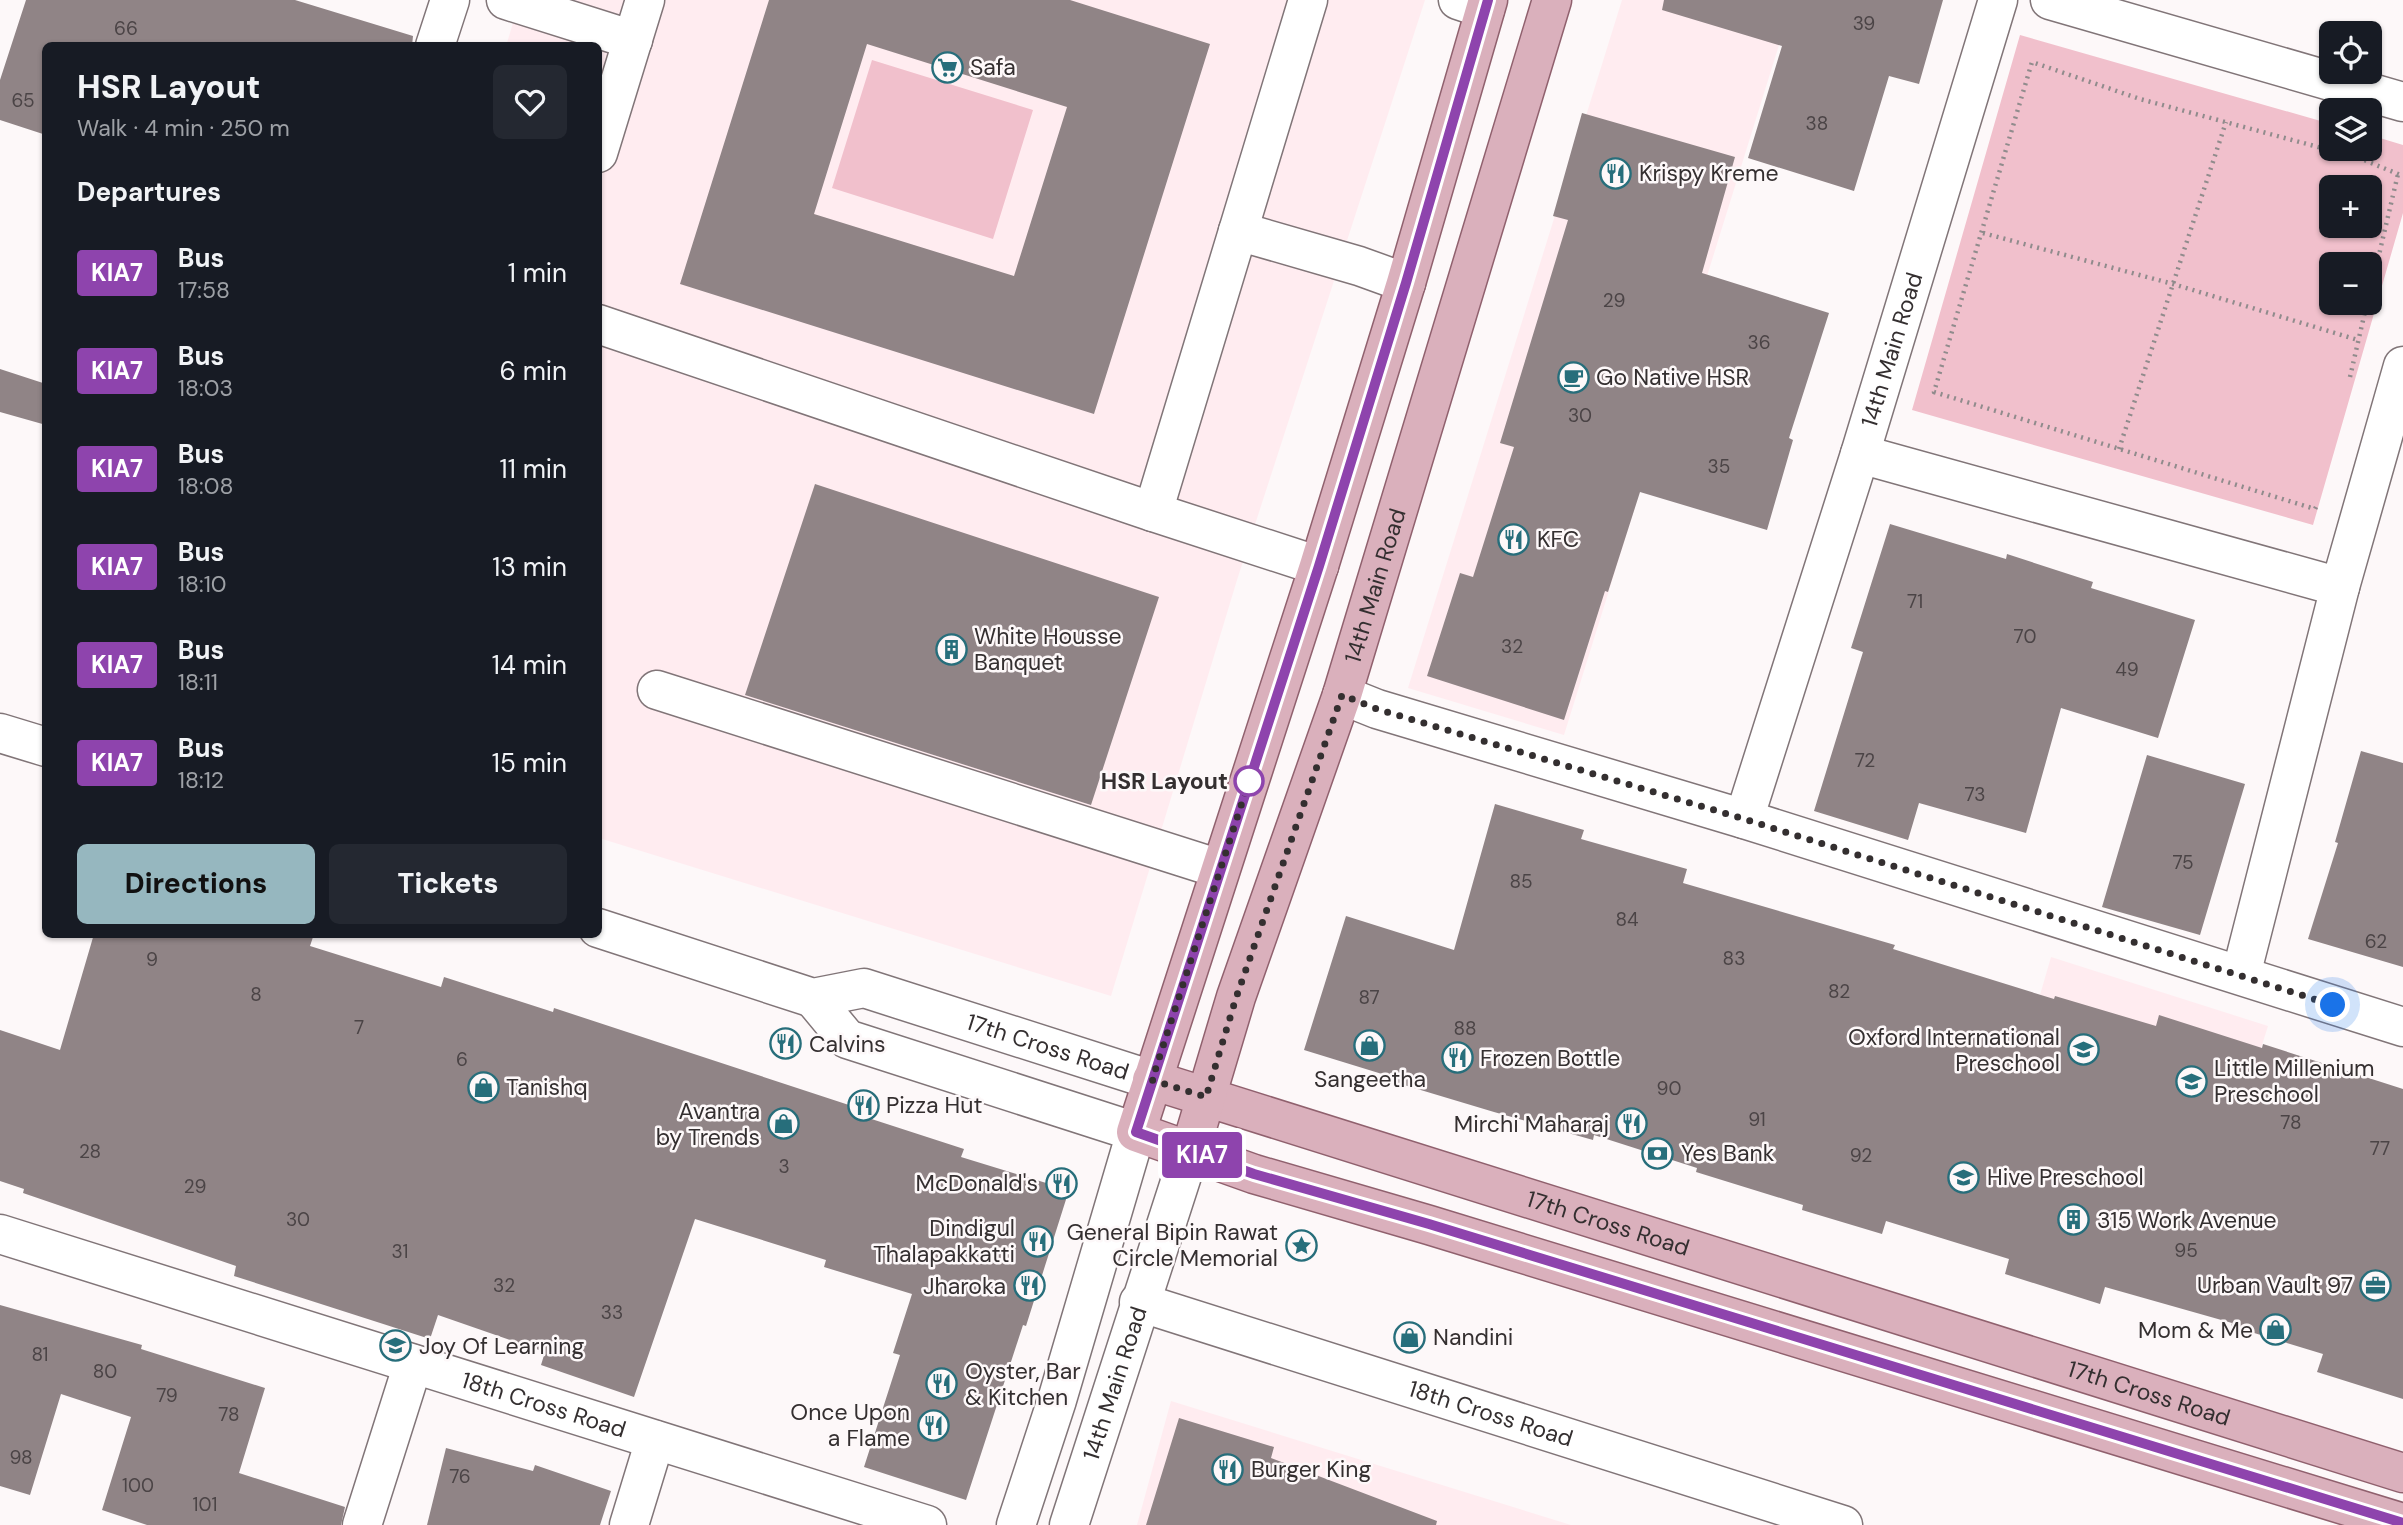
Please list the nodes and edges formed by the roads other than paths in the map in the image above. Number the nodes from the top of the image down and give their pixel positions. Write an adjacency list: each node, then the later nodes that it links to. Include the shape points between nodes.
1 (450, 0): 10 (street)
2 (506, 0): 9 (street)
3 (645, 0): 9 (street)
4 (1308, 0): 13 (street)
5 (1552, 0): 22 (main road, 14th Main Road)
6 (1998, 0): 17 (street, 14th Main Road)
7 (2050, 0): 11 (street)
8 (1477, 3): 14 (main road)
9 (633, 40): 12 (street)
10 (436, 42)
11 (2403, 102)
12 (602, 140)
13 (1238, 231): 14 (street); 18 (street)
14 (1406, 283): 19 (main road)
15 (602, 325): 18 (street)
16 (2403, 366): 20 (street)
17 (1860, 454): 20 (street); 25 (street, 14th Main Road)
18 (1153, 512): 19 (street)
19 (1319, 566): 26 (main road)
20 (2340, 587): 28 (street)
21 (657, 690): 26 (street)
22 (1342, 695): 25 (street); 32 (main road, 14th Main Road)
23 (0, 733): 24 (street)
24 (42, 746)
25 (1744, 819): 28 (street)
26 (1220, 869): 31 (main road)
27 (602, 929): 29 (street)
28 (2241, 975): 30 (street)
29 (813, 999): 31 (street, 17th Cross Road, via 864,988); 33 (street, via 848,1039)
30 (2403, 1027)
31 (1152, 1080): 32 (main road, 17th Cross Road); 33 (main road)
32 (1206, 1097): 34 (main road, 14th Main Road); 39 (main road, 17th Cross Road)
33 (1136, 1132): 34 (main road); 44 (street)
34 (1190, 1151): 36 (street, 14th Main Road); 40 (main road)
35 (0, 1234): 37 (street, 18th Cross Road)
36 (1139, 1302): 45 (street, 14th Main Road); 46 (street, 18th Cross Road)
37 (414, 1364): 38 (street, 18th Cross Road); 41 (street)
38 (655, 1440): 42 (street); 43 (street, 18th Cross Road)
39 (2403, 1473)
40 (2403, 1522)
41 (362, 1525)
42 (629, 1525)
43 (927, 1525)
44 (1017, 1525)
45 (1069, 1525)
46 (1843, 1525)

